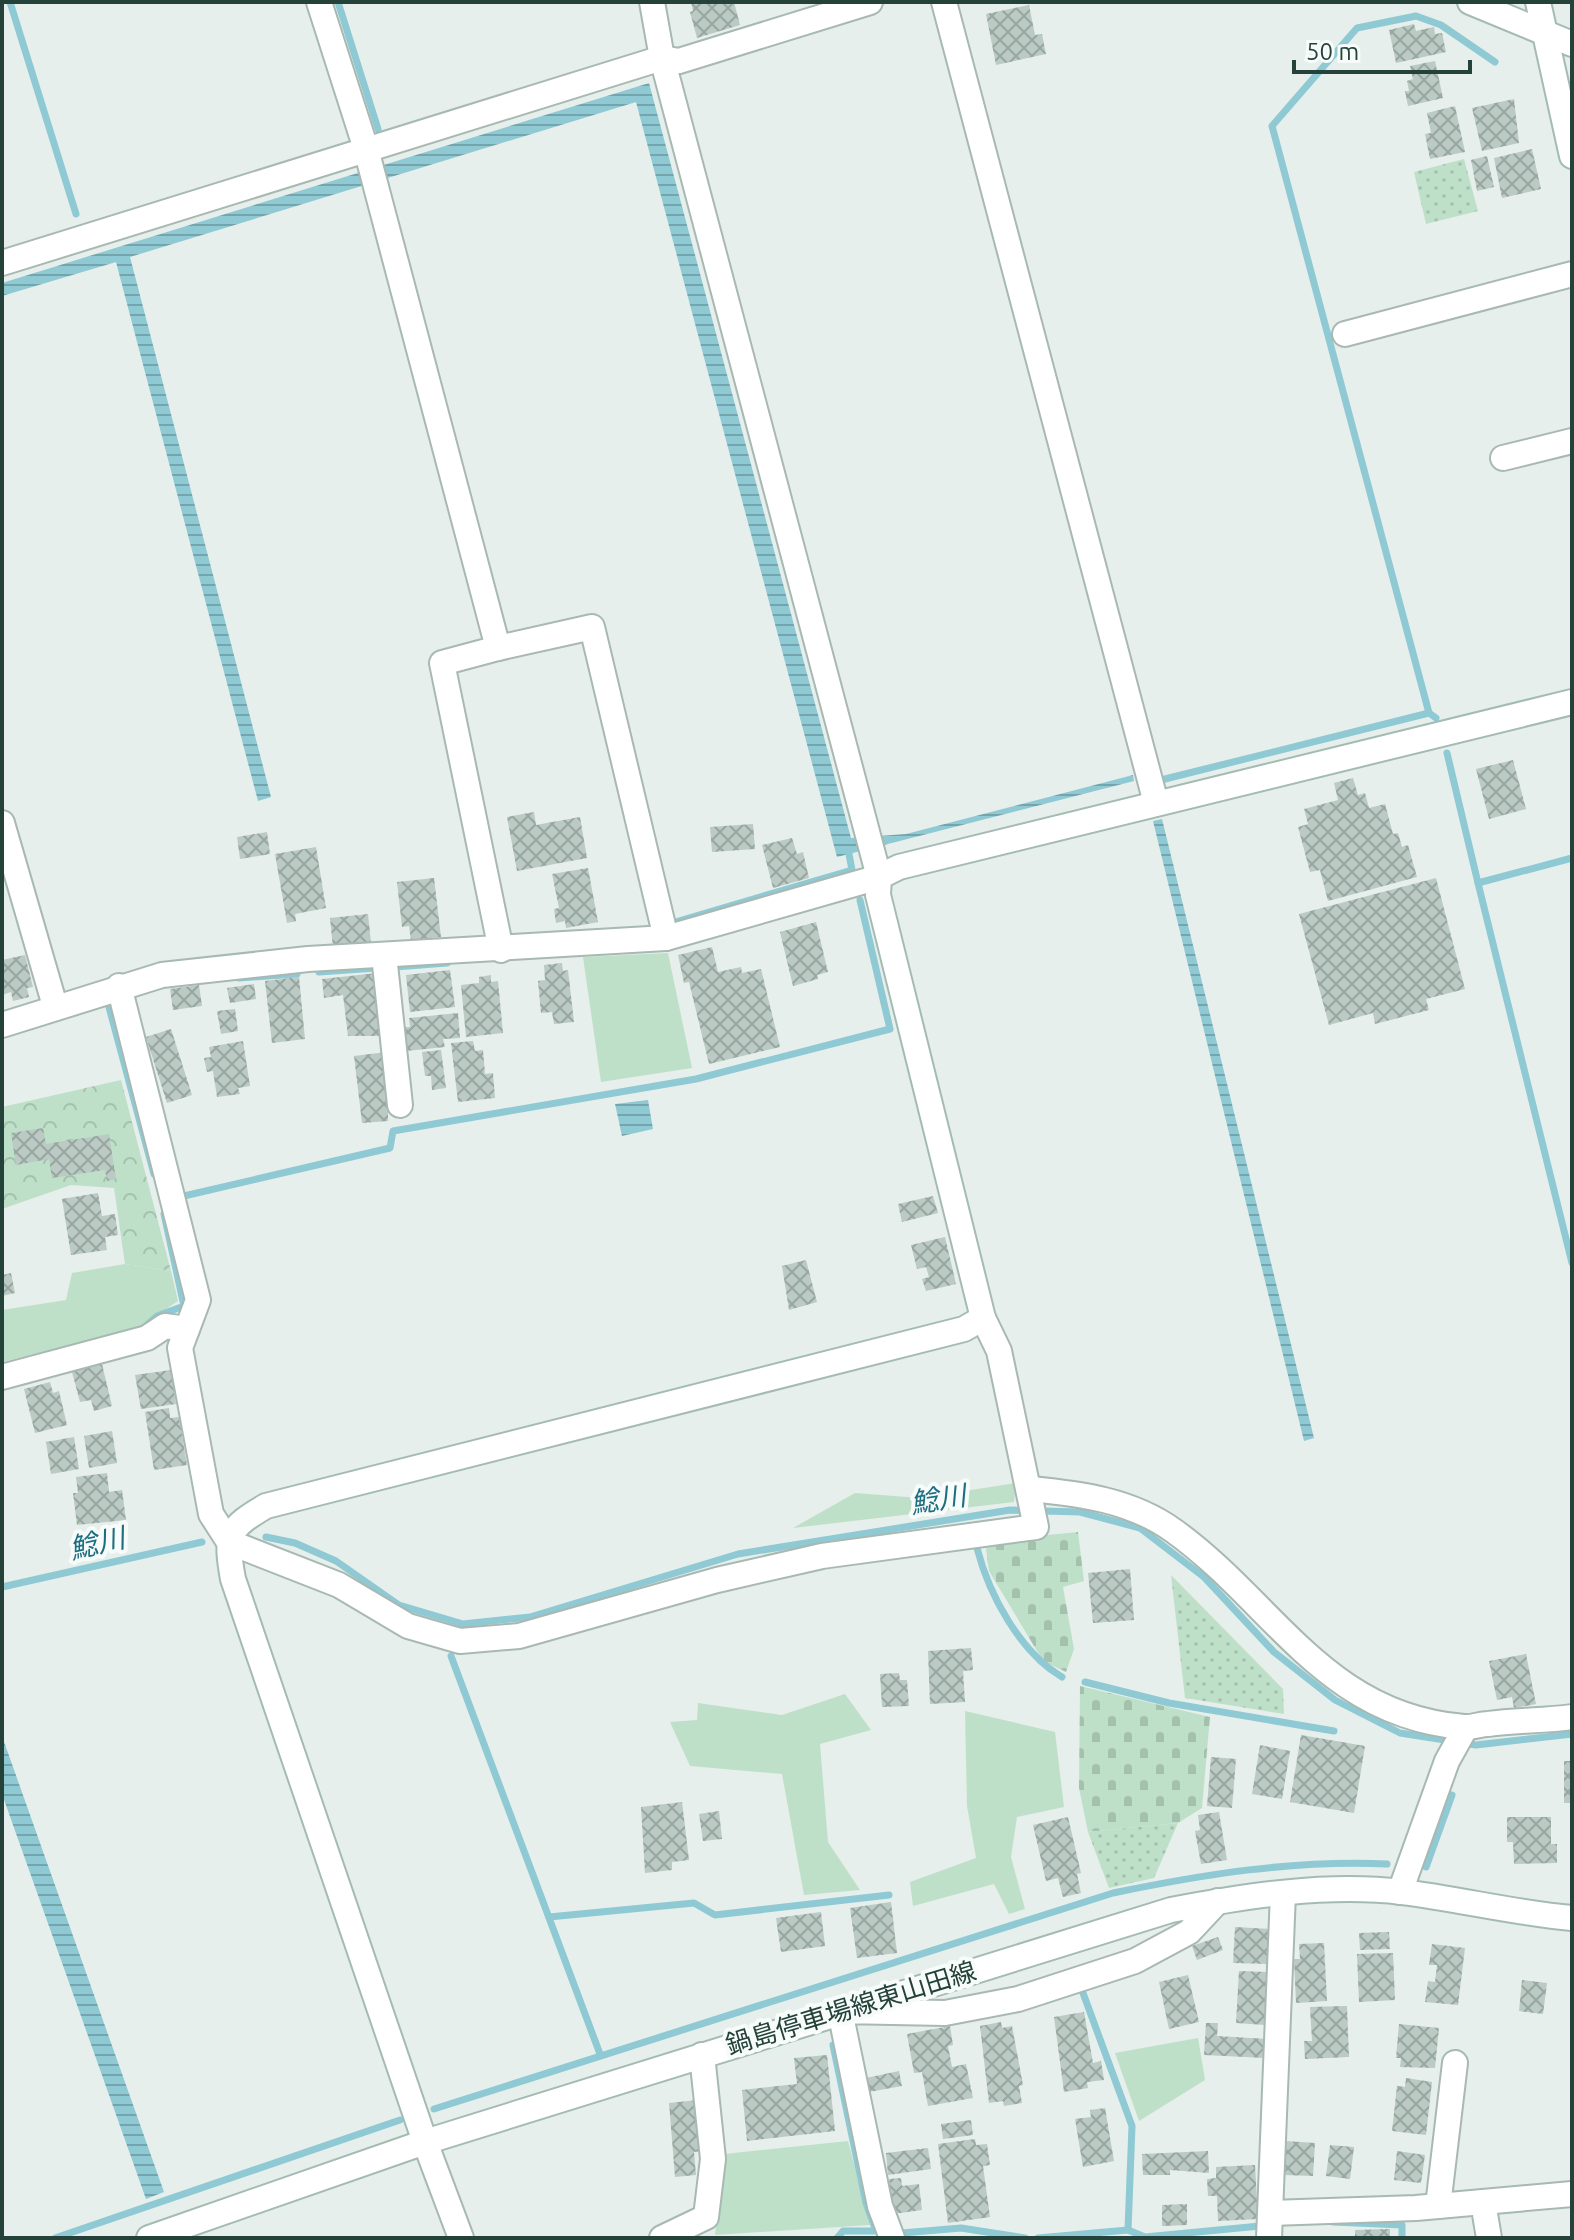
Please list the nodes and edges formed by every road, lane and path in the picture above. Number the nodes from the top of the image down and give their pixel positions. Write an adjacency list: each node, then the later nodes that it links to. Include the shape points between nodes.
1 (319, 2): 10 (street)
2 (652, 2): 9 (street)
3 (870, 2): 9 (street, via 679,61)
4 (944, 2): 19 (street)
5 (1470, 2): 7 (street)
6 (1538, 2): 7 (street)
7 (1544, 33): 8 (street); 11 (street)
8 (1572, 44)
9 (662, 58): 10 (street); 21 (street)
10 (367, 154): 12 (street); 17 (street)
11 (1572, 156)
12 (2, 263)
13 (1572, 274): 14 (street)
14 (1345, 334)
15 (1572, 441): 16 (street)
16 (1503, 458)
17 (498, 648): 22 (street, via 592,627); 23 (street, via 442,663)
18 (1572, 702): 19 (street)
19 (1156, 803): 21 (street, via 899,867)
20 (2, 823): 26 (street)
21 (873, 855): 22 (street); 29 (street, via 878,895)
22 (666, 938): 23 (street)
23 (501, 950): 24 (street)
24 (384, 955): 25 (street, via 162,975); 28 (street)
25 (119, 986): 26 (street); 30 (street, via 198,1300)
26 (55, 1006): 27 (street)
27 (2, 1025)
28 (400, 1105)
29 (983, 1318): 32 (street, via 999,1351); 33 (street, via 964,1329 266,1506 238,1522)
30 (187, 1329): 31 (street, via 165,1326 147,1338); 33 (street, via 180,1348 211,1514)
31 (2, 1377)
32 (1031, 1489): 33 (street, via 1036,1527 822,1556 519,1636 460,1641 408,1626 339,1585); 35 (street, via 1096,1496 1173,1530 1316,1665 1358,1694 1411,1717)
33 (229, 1542): 43 (street, via 233,1579)
34 (1572, 1717): 35 (street)
35 (1466, 1727): 36 (street, via 1447,1761)
36 (1400, 1892): 37 (street, 鍋島停車場線東山田線); 39 (street, 鍋島停車場線東山田線)
37 (1283, 1893): 38 (street, 鍋島停車場線東山田線); 47 (street)
38 (1218, 1901): 40 (street, 鍋島停車場線東山田線, via 1108,1927); 40 (street, via 1189,1932 1135,1961 1018,1999 945,2013)
39 (1572, 1918)
40 (840, 2011): 41 (street, 鍋島停車場線東山田線); 51 (street, via 880,2206)
41 (702, 2055): 43 (street, 鍋島停車場線東山田線); 50 (street, via 713,2159 706,2217)
42 (1455, 2063): 46 (street)
43 (425, 2142): 48 (street, 鍋島停車場線東山田線); 49 (street)
44 (1572, 2194): 45 (street)
45 (1483, 2202): 46 (street); 53 (street)
46 (1438, 2206): 47 (street)
47 (1271, 2213): 52 (street)
48 (149, 2238)
49 (461, 2238)
50 (662, 2238)
51 (892, 2238)
52 (1269, 2238)
53 (1489, 2238)

